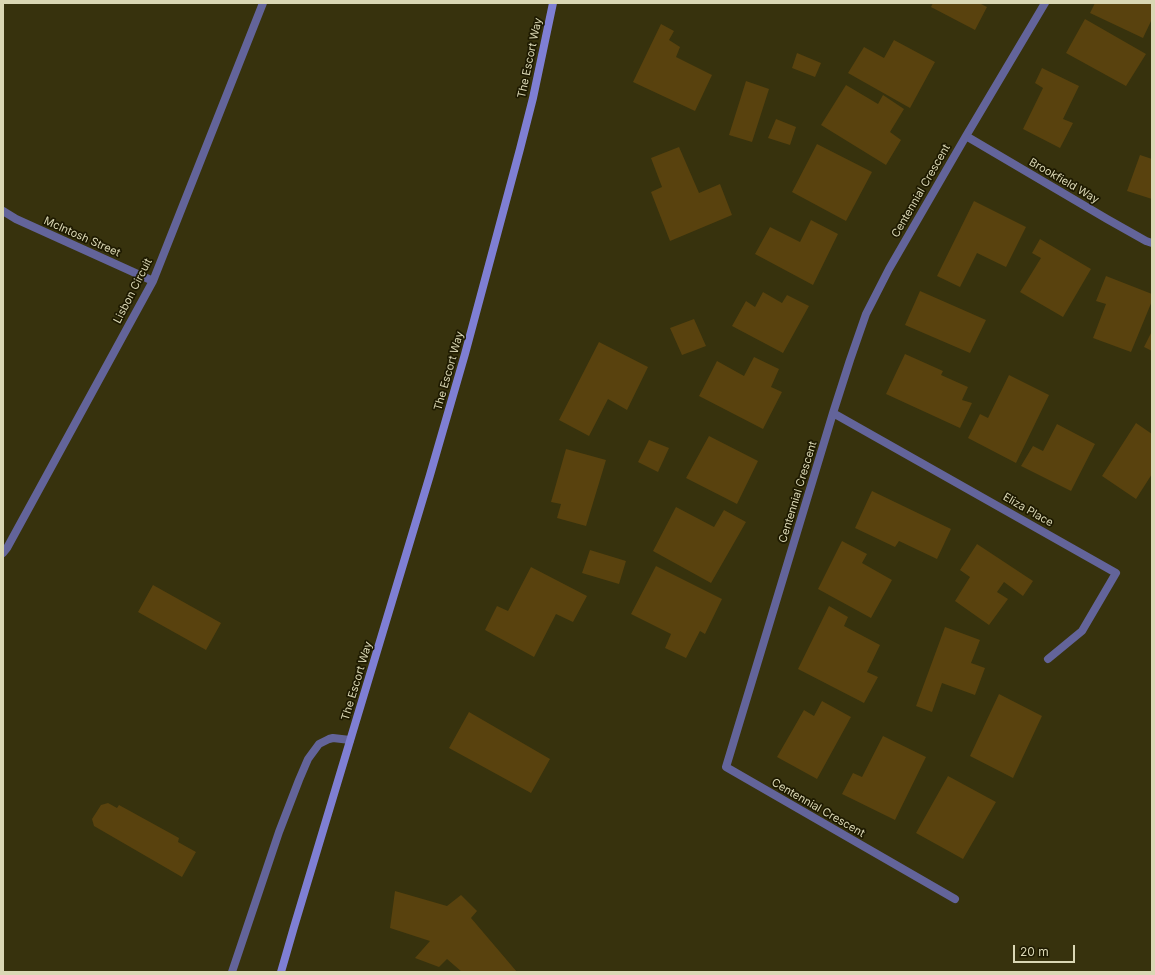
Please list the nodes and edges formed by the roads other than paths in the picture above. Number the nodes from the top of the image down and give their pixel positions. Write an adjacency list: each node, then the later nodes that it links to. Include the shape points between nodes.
1 (263, 3): 7 (street, Lisbon Circuit)
2 (554, 3): 11 (main road, The Escort Way, via 533,98 485,282)
3 (1045, 3): 4 (street, Centennial Crescent)
4 (966, 136): 6 (street, Brookfield Way); 8 (street, Centennial Crescent, via 866,314)
5 (3, 211): 7 (street, McIntosh Street)
6 (1152, 243)
7 (153, 281): 9 (street, Lisbon Circuit)
8 (833, 413): 10 (street, Eliza Place, via 1116,573 1082,631); 12 (street, Centennial Crescent, via 726,767)
9 (3, 553)
10 (1048, 659)
11 (350, 740): 13 (street, via 329,739 319,744 308,759 279,832); 14 (main road, The Escort Way)
12 (955, 899)
13 (232, 972)
14 (281, 972)

